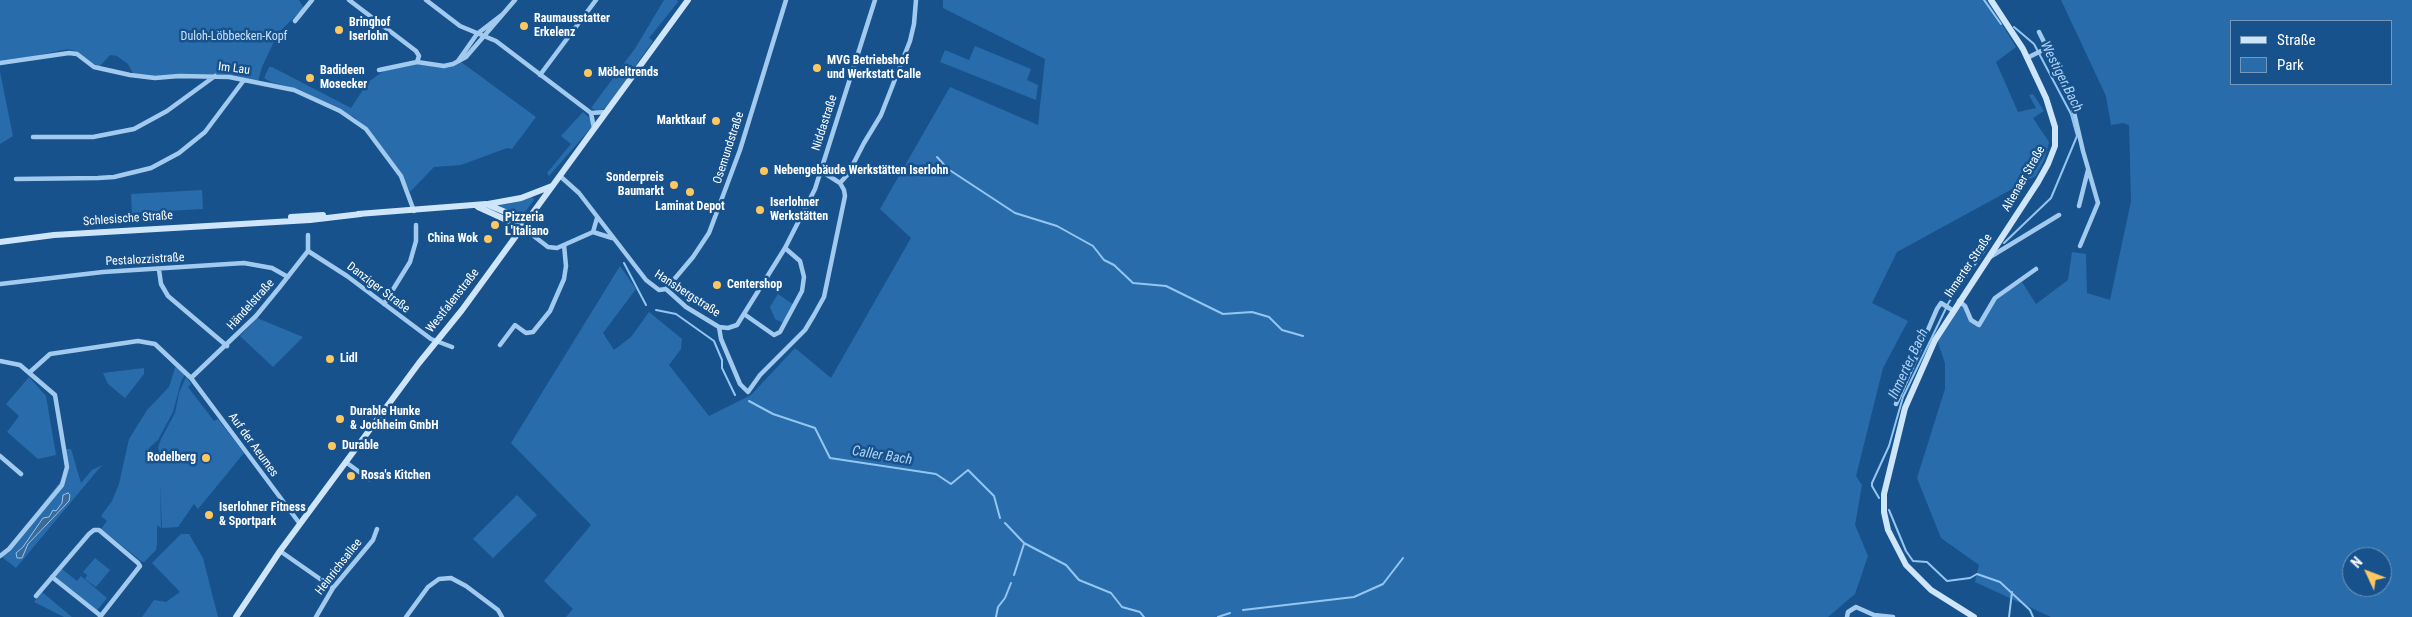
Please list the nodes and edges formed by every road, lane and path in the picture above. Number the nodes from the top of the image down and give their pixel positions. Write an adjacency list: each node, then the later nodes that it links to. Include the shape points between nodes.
1 (312, 0): 12 (street)
2 (349, 0): 19 (street, via 416,51 419,56)
3 (426, 0): 14 (street, via 460,26)
4 (515, 0): 11 (street)
5 (596, 0): 22 (street)
6 (688, 0): 25 (main road, Westfalenstraße)
7 (786, 0): 57 (street, Osemundstraße, via 740,150 709,233)
8 (875, 0): 30 (street, Niddastraße)
9 (916, 0): 33 (street, via 910,41 881,115)
10 (1991, 0): 17 (main road, Altenaer Straße)
11 (504, 13): 14 (street); 15 (street)
12 (295, 21)
13 (2039, 32): 16 (street)
14 (477, 34): 15 (street); 18 (street)
15 (486, 36): 18 (street); 22 (street)
16 (2047, 48): 17 (street); 29 (street, via 2072,104)
17 (2030, 56): 44 (main road, Altenaer Straße, via 2053,114 2056,140 2048,164)
18 (458, 61): 19 (street, via 444,66)
19 (417, 62): 21 (street)
20 (0, 63): 23 (street, Im Lau, via 69,52 94,67 130,75 155,78)
21 (379, 70)
22 (540, 75): 26 (street)
23 (215, 76): 24 (street, Im Lau); 28 (street, via 167,112 134,129 93,137)
24 (244, 80): 32 (street, via 205,132 179,153 151,168 114,177); 38 (street, Im Lau, via 288,88 354,119 401,176)
25 (606, 112): 26 (street); 27 (main road, Westfalenstraße)
26 (591, 113): 27 (street)
27 (594, 130): 31 (main road, Westfalenstraße)
28 (33, 137)
29 (2088, 170): 37 (street); 49 (street, via 2098,203)
30 (821, 171): 33 (street); 50 (street, Niddastraße)
31 (560, 176): 34 (main road, Westfalenstraße); 40 (street, Hansbergstraße, via 579,193)
32 (16, 179)
33 (840, 183): 62 (street, Hansbergstraße, via 845,196 824,297 806,330 760,375 748,392 740,384)
34 (553, 185): 35 (main road, via 521,198); 42 (main road, Westfalenstraße)
35 (486, 204): 36 (main road, Schlesische Straße); 42 (main road, Schlesische Straße, via 515,216)
36 (470, 206): 38 (main road, Schlesische Straße); 42 (main road, Schlesische Straße, via 492,212)
37 (2079, 206)
38 (414, 211): 47 (main road, Schlesische Straße, via 310,215)
39 (2060, 215): 52 (street)
40 (597, 218): 43 (street); 46 (street, Hansbergstraße)
41 (416, 226): 59 (street, via 410,262)
42 (522, 228): 48 (street, via 548,247); 63 (main road, Westfalenstraße)
43 (593, 232): 46 (street); 48 (street)
44 (2004, 234): 52 (main road, Ihmerter Straße)
45 (308, 235): 51 (street)
46 (612, 238): 57 (street, Hansbergstraße, via 646,280 658,290)
47 (0, 242)
48 (564, 245): 64 (street, via 564,279 550,311 533,332 526,333 515,325)
49 (2080, 246)
50 (785, 248): 61 (street, Niddastraße); 61 (street, via 800,261 804,278 802,291 780,332 774,334)
51 (308, 251): 55 (street, Händelstraße); 59 (street, Danziger Straße)
52 (1986, 260): 58 (main road, Ihmerter Straße)
53 (2036, 269): 58 (street, via 1995,298 1979,325 1971,320)
54 (159, 270): 55 (street, Pestalozzistraße, via 244,263 272,268); 56 (street, Pestalozzistraße, via 103,272); 65 (street, via 161,284 168,296)
55 (288, 277): 65 (street, Händelstraße)
56 (0, 284)
57 (666, 290): 62 (street, Hansbergstraße)
58 (1959, 301): 60 (main road, Ihmerter Straße)
59 (384, 304): 63 (street, Danziger Straße)
60 (1952, 310): 70 (street, Ihmerter Straße, via 1941,303); 89 (main road, Ihmerter Straße, via 1935,340 1906,408 1886,482 1884,512 1893,543 1906,565 1931,590)
61 (744, 314): 62 (street, Niddastraße, via 737,325)
62 (719, 327)
63 (436, 342): 66 (street, Danziger Straße); 72 (main road, Westfalenstraße)
64 (500, 345)
65 (227, 346): 69 (street, Händelstraße)
66 (452, 347)
67 (0, 361): 68 (street, via 15,363)
68 (30, 372): 69 (street, Auf der Aeumes, via 50,354 147,342 155,344); 78 (street, via 56,400 66,456 66,476 43,509)
69 (191, 378): 75 (street, Auf der Aeumes)
70 (1896, 404)
71 (0, 456): 73 (street)
72 (347, 463): 74 (street); 75 (main road, Westfalenstraße)
73 (20, 474)
74 (368, 479)
75 (300, 524): 77 (main road, Westfalenstraße)
76 (378, 529): 80 (street, Heinrichsallee, via 373,540)
77 (280, 551): 80 (street); 84 (main road, Westfalenstraße)
78 (0, 556)
79 (52, 577): 81 (street); 83 (street); 83 (street, via 94,530 99,530 138,562 140,566)
80 (333, 588): 85 (street, Heinrichsallee)
81 (36, 596)
82 (409, 616): 86 (street, via 428,587 439,579 451,578 498,610)
83 (100, 617)
84 (236, 617)
85 (316, 617)
86 (502, 617)
87 (1847, 617): 88 (street, via 1856,607)
88 (1893, 617)
89 (1974, 617)

